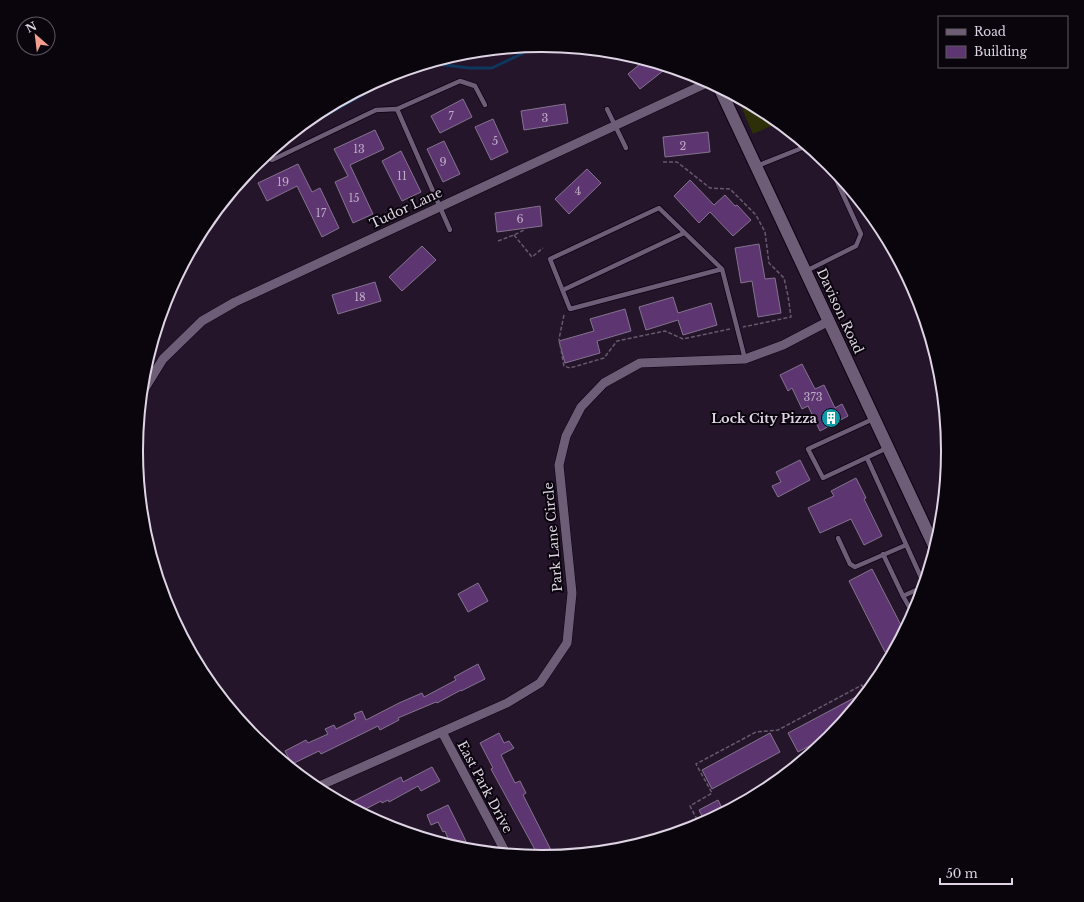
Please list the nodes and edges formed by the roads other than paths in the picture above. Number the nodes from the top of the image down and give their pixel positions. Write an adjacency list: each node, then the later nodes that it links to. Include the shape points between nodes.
1 (702, 85): 6 (street, Tudor Lane)
2 (722, 95): 10 (street, Davison Road)
3 (485, 106): 4 (lane, via 475,86 460,80)
4 (397, 109): 9 (lane, via 376,110); 12 (lane)
5 (607, 109): 6 (lane)
6 (616, 126): 7 (lane); 12 (street, Tudor Lane)
7 (626, 148)
8 (802, 148): 10 (lane)
9 (272, 160)
10 (756, 166): 16 (street, Davison Road)
11 (838, 184): 16 (lane, via 861,234 856,246)
12 (440, 207): 13 (lane); 20 (street, Tudor Lane, via 235,302 202,321 163,360)
13 (450, 230)
14 (684, 233): 15 (lane); 17 (lane); 17 (lane, via 659,208 550,258)
15 (722, 269): 17 (lane, via 570,309); 19 (lane)
16 (805, 271): 18 (street, Davison Road)
17 (563, 290)
18 (829, 321): 19 (street, Park Lane Circle, via 783,345); 21 (street, Davison Road)
19 (745, 359): 32 (street, Park Lane Circle, via 640,363 604,383 580,406 566,436 559,465 572,593 567,643 540,682 507,703)
20 (149, 381)
21 (874, 418): 22 (street, Davison Road); 23 (lane, via 808,449 823,478)
22 (888, 448): 23 (lane); 25 (street, Davison Road)
23 (867, 458): 26 (lane)
24 (838, 538): 27 (lane, via 850,564 855,567)
25 (931, 539)
26 (906, 544): 27 (lane); 28 (lane)
27 (883, 554): 30 (lane)
28 (920, 578)
29 (917, 589): 30 (lane)
30 (903, 596): 31 (lane)
31 (909, 607)
32 (442, 732): 33 (street, Park Lane Circle); 34 (street, East Park Drive)
33 (322, 785)
34 (503, 848)

